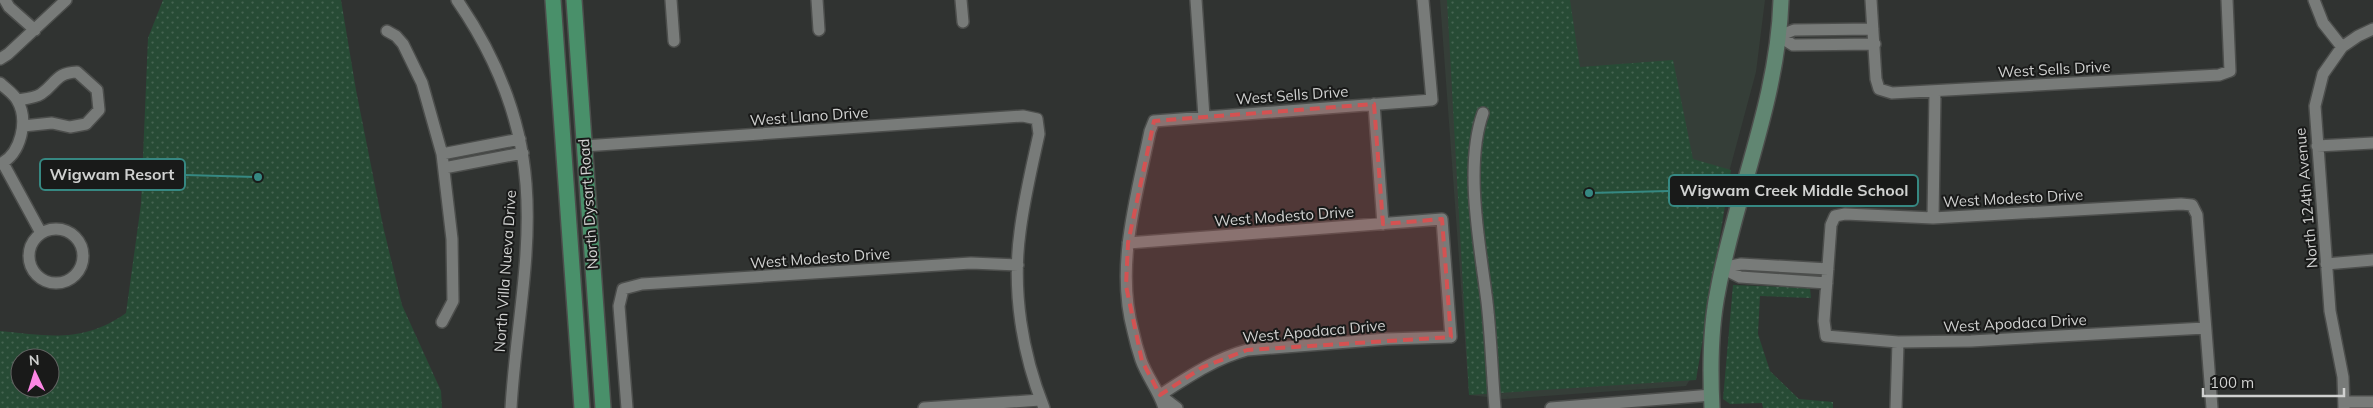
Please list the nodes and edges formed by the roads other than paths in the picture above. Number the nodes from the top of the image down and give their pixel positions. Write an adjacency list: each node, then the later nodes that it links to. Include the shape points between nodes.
1 (5, 0): 18 (street)
2 (66, 0): 18 (street)
3 (457, 0): 33 (street, North Villa Nueva Drive, via 499,75)
4 (553, 0): 61 (main road, North Dysart Road)
5 (574, 0): 35 (main road, North Dysart Road)
6 (671, 0): 22 (street)
7 (817, 0): 19 (street)
8 (962, 0): 15 (street)
9 (1196, 0): 31 (street)
10 (1423, 0): 29 (street, West Sells Drive, via 1432,100)
11 (1781, 0): 21 (street)
12 (1871, 0): 16 (street)
13 (2227, 0): 27 (street, West Sells Drive, via 2230,71)
14 (2314, 0): 24 (street, via 2323,23)
15 (963, 22)
16 (1873, 29): 21 (street, via 1794,30); 23 (street)
17 (2373, 29): 24 (street, North 124th Avenue)
18 (35, 30): 25 (street)
19 (819, 30)
20 (387, 31): 38 (street, via 403,44 422,83)
21 (1778, 36): 23 (street, via 1792,45); 48 (street, via 1763,119)
22 (674, 41)
23 (1875, 44): 27 (street, West Sells Drive, via 1879,89 1892,93)
24 (2342, 47): 36 (street, North 124th Avenue, via 2328,64 2319,84 2315,106)
25 (0, 59)
26 (0, 83): 28 (street)
27 (1935, 92): 41 (street)
28 (18, 100): 32 (street); 32 (street, via 40,95 65,73 77,72 97,90 99,110 86,124)
29 (1374, 104): 31 (street, West Sells Drive); 42 (street)
30 (1483, 113): 67 (street, via 1474,159 1480,264 1487,302)
31 (1204, 117): 44 (street, West Sells Drive, via 1154,120)
32 (23, 126): 39 (street, via 14,151)
33 (520, 139): 37 (street, North Villa Nueva Drive); 38 (street)
34 (2373, 143): 36 (street)
35 (584, 146): 47 (street, West Llano Drive, via 1023,116 1036,119 1039,134 1020,233); 62 (main road, North Dysart Road)
36 (2317, 146): 46 (street, North 124th Avenue)
37 (522, 153): 40 (street); 60 (street, North Villa Nueva Drive, via 526,236)
38 (442, 154): 40 (street)
39 (1, 163): 43 (street)
40 (444, 168): 51 (street, via 452,239 452,301)
41 (1933, 218): 49 (street, West Modesto Drive, via 1835,216 1831,225); 52 (street, West Modesto Drive, via 2181,204 2192,206 2197,215)
42 (1383, 224): 44 (street, West Modesto Drive); 53 (street, West Modesto Drive, via 1442,219)
43 (41, 233): 43 (street, via 34,239 28,256 34,273 50,283 68,280 80,268 83,259 80,242 58,229)
44 (1128, 243): 55 (street, via 1126,286 1132,328 1142,361)
45 (2373, 260): 46 (street)
46 (2326, 264): 59 (street, North 124th Avenue, via 2330,311 2343,377)
47 (1018, 265): 58 (street, via 1020,316 1027,363); 63 (street, West Modesto Drive, via 971,263 642,284 624,289 620,306)
48 (1722, 268): 49 (street, via 1741,264); 50 (street, via 1740,277); 56 (street, via 1713,326)
49 (1828, 269): 50 (street)
50 (1827, 283): 54 (street, West Apodaca Drive, via 1826,336)
51 (442, 322)
52 (2206, 328): 54 (street, West Apodaca Drive); 70 (street)
53 (1451, 337): 55 (street, West Apodaca Drive, via 1247,350 1203,367)
54 (1898, 342): 69 (street)
55 (1160, 395): 65 (street); 66 (street)
56 (1712, 402): 68 (street)
57 (2373, 402): 59 (street)
58 (1042, 404): 64 (street)
59 (2344, 405)
60 (511, 408)
61 (582, 408)
62 (603, 408)
63 (627, 408)
64 (924, 408)
65 (1164, 408)
66 (1177, 408)
67 (1495, 408)
68 (1551, 408)
69 (1896, 408)
70 (2212, 408)

